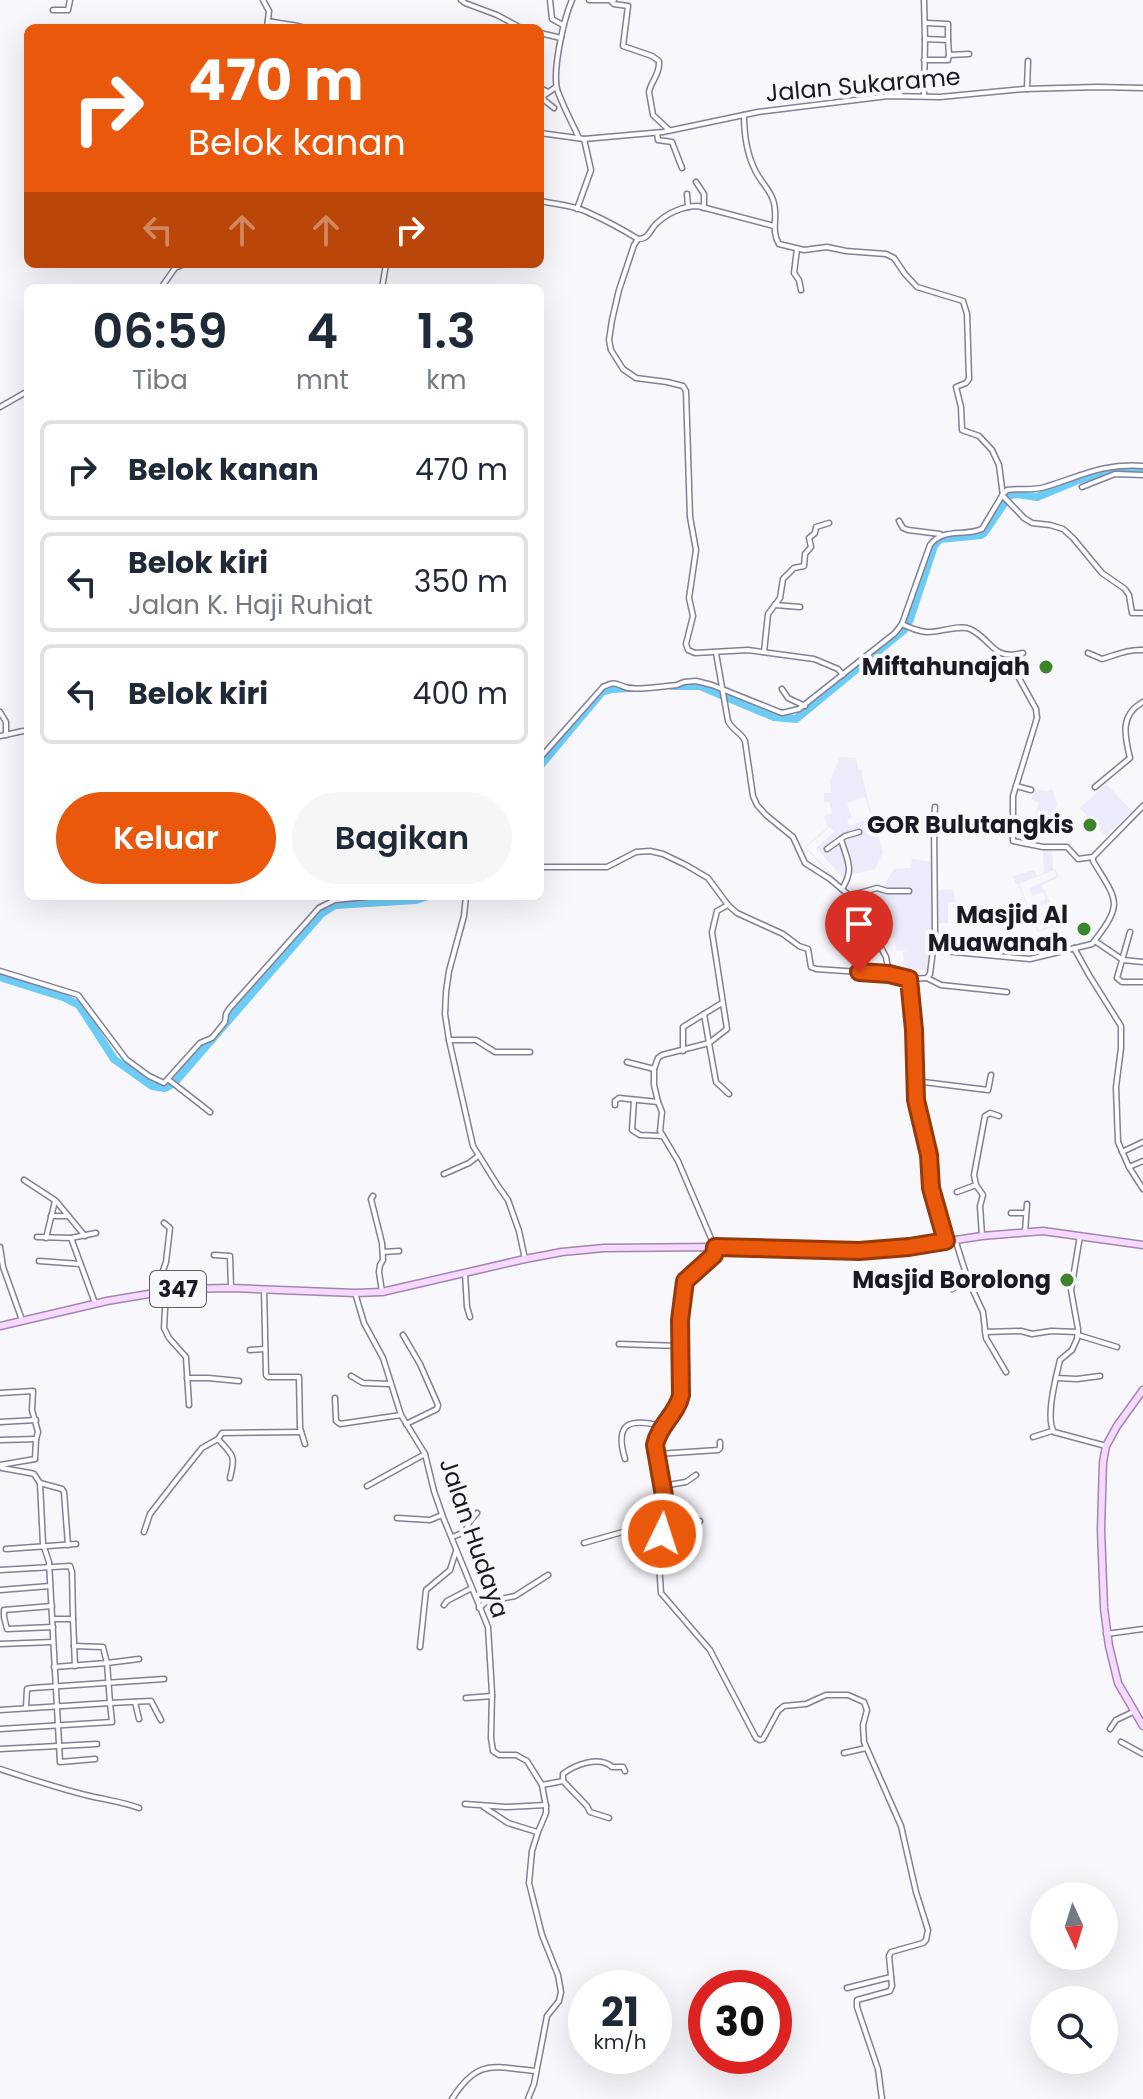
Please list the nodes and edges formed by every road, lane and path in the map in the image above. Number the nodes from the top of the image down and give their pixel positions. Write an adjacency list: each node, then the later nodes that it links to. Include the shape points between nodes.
1 (70, 0): 9 (street, via 68,10)
2 (263, 0): 10 (street)
3 (461, 0): 14 (street, via 497,15)
4 (550, 0): 15 (street, via 552,19)
5 (572, 0): 15 (street)
6 (589, 0): 7 (street)
7 (613, 0): 36 (street, via 628,6 623,46 658,60 656,80 649,89 653,115)
8 (924, 0): 11 (street)
9 (53, 10)
10 (268, 21): 12 (street); 13 (street)
11 (926, 23): 18 (street); 19 (street, via 948,24)
12 (268, 24)
13 (283, 24)
14 (505, 24)
15 (563, 25): 17 (street)
16 (544, 34): 17 (street)
17 (561, 38): 25 (street)
18 (925, 39): 19 (street); 22 (street)
19 (948, 40): 21 (street)
20 (969, 54): 21 (street)
21 (949, 55): 22 (street, via 946,61)
22 (924, 60): 24 (street)
23 (1028, 61): 27 (street)
24 (925, 80): 31 (street, via 895,81); 32 (street)
25 (556, 87): 29 (street); 39 (street)
26 (1143, 88): 27 (street, Jalan Sukarame)
27 (1027, 89): 32 (street, Jalan Sukarame)
28 (544, 90): 29 (street)
29 (548, 92): 30 (street)
30 (544, 95)
31 (901, 96): 32 (street, Jalan Sukarame); 35 (street, Jalan Sukarame)
32 (924, 96)
33 (544, 99): 34 (street)
34 (554, 108)
35 (744, 115): 36 (street, Jalan Sukarame); 47 (street, via 750,156 774,201)
36 (670, 131): 37 (street, Jalan Sukarame)
37 (657, 132): 39 (street, Jalan Sukarame); 40 (street, via 659,141 672,142)
38 (544, 133): 39 (street, Jalan Sukarame)
39 (582, 138): 46 (street, via 591,170)
40 (682, 168)
41 (696, 182): 45 (street, via 704,194)
42 (687, 194): 44 (street)
43 (544, 202): 46 (street)
44 (688, 207): 45 (street); 48 (street, via 661,219 648,237)
45 (704, 208): 47 (street)
46 (577, 209): 48 (street)
47 (774, 226): 49 (street, via 779,244)
48 (638, 239): 67 (street, via 619,290 610,346 631,375 686,391 696,550 686,644 690,652)
49 (797, 249): 50 (street, via 794,273); 57 (street, via 827,247 891,256 917,287 963,301 969,379 956,387 962,430 979,436 992,450)
50 (801, 290)
51 (24, 393): 53 (street)
52 (0, 399): 53 (street)
53 (2, 406)
54 (1143, 466): 57 (street, via 1102,467 1046,487 1011,489)
55 (1143, 475): 56 (street, via 1115,474)
56 (1082, 487)
57 (1005, 497): 60 (street, via 982,529); 63 (street, via 1032,523 1063,529 1102,573 1125,589 1132,613)
58 (899, 521): 60 (street, via 908,530)
59 (829, 523): 61 (street, via 815,527 804,566 784,577)
60 (942, 534): 64 (street, via 930,545)
61 (775, 605): 62 (street); 66 (street, via 767,617)
62 (800, 607)
63 (1143, 613)
64 (905, 626): 68 (street, via 928,632 971,629 1005,655); 71 (street)
65 (1143, 650): 69 (street, via 1103,659)
66 (764, 652): 67 (street); 71 (street, via 814,659)
67 (716, 653): 73 (street)
68 (1023, 653)
69 (1088, 653)
70 (1014, 669): 80 (street, via 1037,718)
71 (843, 675): 75 (street)
72 (782, 689): 75 (street)
73 (722, 690): 75 (street, via 782,713); 79 (street, via 696,681 626,688 610,683); 90 (street, via 731,727 745,741 757,805 793,837 805,863)
74 (1143, 702): 81 (street, via 1127,719 1130,758)
75 (805, 706)
76 (0, 712): 78 (street, via 6,725)
77 (23, 731): 78 (street)
78 (3, 736)
79 (544, 753)
80 (1016, 786): 82 (street); 88 (street, via 1013,841 1067,847 1078,859)
81 (1095, 787)
82 (1031, 790)
83 (1143, 806): 88 (street)
84 (935, 807): 99 (street)
85 (859, 832): 86 (street)
86 (841, 839): 87 (street); 90 (street, via 850,871)
87 (827, 849)
88 (1093, 859): 97 (street, via 1115,902)
89 (544, 867): 95 (street, via 607,867 650,851 708,878)
90 (842, 889): 92 (street)
91 (909, 891): 92 (street, via 877,888)
92 (849, 896): 103 (street, via 886,957)
93 (335, 900): 120 (street, via 319,908)
94 (466, 900): 112 (street, via 447,982)
95 (728, 905): 103 (street, via 808,949 811,967); 110 (street, via 717,911 712,932)
96 (1130, 932): 100 (street)
97 (1095, 941): 98 (street); 100 (street)
98 (1074, 948): 99 (street, via 1030,959); 129 (street, via 1121,1026 1116,1114)
99 (933, 950): 104 (street)
100 (1123, 960): 101 (street); 106 (street, via 1118,980)
101 (1143, 962)
102 (0, 971): 120 (street, via 78,995 126,1059 158,1082)
103 (889, 974): 105 (street)
104 (927, 978): 105 (street); 107 (street, via 941,985)
105 (909, 979): 119 (street)
106 (1143, 982)
107 (995, 991): 108 (street); 109 (street)
108 (1007, 992)
109 (992, 1001)
110 (722, 1003): 111 (street); 113 (street, via 727,1029)
111 (704, 1014): 113 (street); 114 (street, via 683,1027)
112 (449, 1040): 115 (street, via 476,1040 495,1052); 130 (street)
113 (709, 1043): 114 (street); 121 (street, via 716,1082)
114 (683, 1051): 117 (street, via 662,1055)
115 (530, 1052)
116 (627, 1062): 117 (street)
117 (654, 1069): 123 (street)
118 (991, 1075): 119 (street, via 988,1090)
119 (915, 1081): 155 (street, via 931,1188)
120 (172, 1082): 125 (street)
121 (729, 1094)
122 (634, 1100): 123 (street); 124 (street, via 619,1098); 127 (street, via 632,1130)
123 (658, 1102): 127 (street)
124 (615, 1105)
125 (210, 1112)
126 (999, 1116): 135 (street, via 985,1116)
127 (663, 1136): 158 (street)
128 (1143, 1142): 129 (street)
129 (1122, 1152): 132 (street)
130 (478, 1156): 133 (street); 162 (street, via 508,1200)
131 (1143, 1161): 132 (street)
132 (1129, 1167): 136 (street)
133 (444, 1174)
134 (24, 1180): 139 (street)
135 (976, 1185): 137 (street); 149 (street, via 983,1195)
136 (1143, 1189)
137 (957, 1192)
138 (373, 1196): 160 (street)
139 (55, 1201): 143 (street); 144 (street)
140 (1027, 1204): 142 (street)
141 (1011, 1213): 142 (street)
142 (1026, 1213): 146 (street)
143 (51, 1216): 144 (street); 152 (street)
144 (68, 1216): 148 (street)
145 (164, 1223): 170 (street, via 170,1228 161,1276)
146 (1025, 1232): 149 (main road, 347); 150 (main road, 347)
147 (96, 1233): 148 (street)
148 (85, 1236): 153 (street)
149 (982, 1236): 154 (main road, 347)
150 (1080, 1236): 156 (main road, 347); 178 (street, via 1071,1290)
151 (37, 1237): 152 (street)
152 (46, 1238): 153 (street)
153 (71, 1238): 164 (street)
154 (955, 1239): 155 (main road, 347); 166 (street)
155 (946, 1241): 158 (main road, 347, via 859,1251)
156 (1143, 1245)
157 (0, 1247): 175 (street)
158 (715, 1247): 162 (main road, 347, via 604,1248); 181 (street, via 714,1255 685,1281)
159 (399, 1251): 160 (street)
160 (383, 1252): 171 (street)
161 (214, 1255): 167 (street, via 230,1256)
162 (525, 1259): 165 (main road, 347)
163 (39, 1261): 164 (street)
164 (80, 1264): 173 (street)
165 (465, 1273): 171 (main road, 347); 174 (street)
166 (968, 1280): 169 (street); 177 (street, via 983,1312)
167 (231, 1288): 168 (main road, 347); 170 (main road, 347)
168 (264, 1289): 172 (main road, 347); 183 (street)
169 (952, 1289)
170 (166, 1291): 173 (main road, 347); 188 (street, via 164,1328 184,1353)
171 (382, 1292): 172 (main road, 347)
172 (358, 1293): 191 (street, Jalan Hudaya, via 364,1323)
173 (95, 1303): 175 (main road, 347)
174 (470, 1317)
175 (22, 1320): 176 (main road, 347)
176 (0, 1326)
177 (985, 1332): 178 (street); 185 (street)
178 (1078, 1334): 182 (street); 189 (street, via 1072,1350 1060,1360)
179 (403, 1335): 199 (street, via 438,1405)
180 (619, 1344): 181 (street)
181 (680, 1346): 200 (street, via 680,1402)
182 (1117, 1347)
183 (264, 1349): 184 (street); 202 (street, via 267,1376 299,1377)
184 (250, 1350)
185 (1006, 1372)
186 (351, 1376): 191 (street, via 368,1384)
187 (1100, 1376): 189 (street)
188 (187, 1378): 190 (street); 195 (street)
189 (1056, 1378): 201 (street)
190 (239, 1381)
191 (390, 1384): 196 (street, Jalan Hudaya)
192 (1143, 1390): 209 (main road)
193 (0, 1393): 197 (street, via 33,1391)
194 (335, 1398): 196 (street, via 340,1424)
195 (189, 1405)
196 (401, 1415): 199 (street, Jalan Hudaya)
197 (36, 1420): 198 (street); 204 (street)
198 (0, 1422)
199 (406, 1424): 210 (street, Jalan Hudaya)
200 (662, 1426): 211 (street); 212 (street, via 628,1426 621,1439)
201 (1052, 1431): 203 (street); 209 (street)
202 (301, 1432): 205 (street, via 227,1432); 208 (street)
203 (1033, 1437)
204 (36, 1439): 206 (street); 213 (street, via 35,1459)
205 (218, 1439): 215 (street, via 232,1453); 224 (street, via 202,1448 178,1478 150,1514)
206 (0, 1440)
207 (720, 1442): 211 (street, via 718,1450)
208 (305, 1444)
209 (1106, 1446): 246 (main road, via 1101,1530)
210 (425, 1454): 217 (street); 220 (street, Jalan Hudaya)
211 (656, 1454): 218 (street)
212 (625, 1459)
213 (0, 1465): 216 (street, via 34,1474)
214 (696, 1475): 218 (street)
215 (230, 1478)
216 (40, 1483): 229 (street, via 64,1492); 230 (street)
217 (367, 1486)
218 (662, 1486): 223 (street)
219 (477, 1513): 226 (street, via 465,1532)
220 (442, 1515): 221 (street, via 430,1520); 226 (street, Jalan Hudaya)
221 (397, 1518)
222 (700, 1521): 223 (street, via 682,1527)
223 (669, 1524): 225 (street)
224 (144, 1532)
225 (666, 1535): 227 (street, via 653,1525); 275 (street, via 659,1564 661,1593 710,1650 756,1738 763,1739 784,1706 848,1695 864,1702 867,1710)
226 (452, 1537): 231 (street, Jalan Hudaya)
227 (584, 1543)
228 (76, 1544): 229 (street)
229 (68, 1545): 230 (street)
230 (44, 1546): 232 (street); 233 (street)
231 (457, 1548): 237 (street, Jalan Hudaya); 250 (street, via 450,1570 426,1590)
232 (6, 1549)
233 (49, 1567): 234 (street); 236 (street); 243 (street, via 72,1568)
234 (0, 1570)
235 (548, 1575): 241 (street, via 515,1596)
236 (50, 1586): 238 (street); 240 (street)
237 (470, 1589): 239 (street); 241 (street, Jalan Hudaya)
238 (0, 1590)
239 (444, 1605)
240 (52, 1606): 242 (street); 244 (street, via 3,1614 7,1629)
241 (479, 1608): 258 (street, Jalan Hudaya, via 489,1636)
242 (53, 1619): 243 (street); 244 (street)
243 (73, 1619): 249 (street)
244 (53, 1627): 247 (street)
245 (1143, 1629): 246 (street)
246 (1106, 1634): 265 (main road, via 1116,1678)
247 (53, 1642): 248 (street); 254 (street)
248 (0, 1644)
249 (74, 1646): 252 (street, via 103,1647); 253 (street)
250 (420, 1647)
251 (139, 1659): 252 (street)
252 (107, 1663): 253 (street); 256 (street)
253 (75, 1666): 254 (street)
254 (54, 1667): 257 (street)
255 (164, 1679): 256 (street)
256 (108, 1684): 257 (street); 261 (street)
257 (55, 1687): 262 (street); 263 (street, via 27,1689)
258 (492, 1696): 259 (street); 283 (street, Jalan Hudaya, via 493,1751 524,1758)
259 (466, 1698)
260 (135, 1702): 261 (street); 266 (street); 267 (street, via 153,1703)
261 (110, 1703): 262 (street); 269 (street, via 110,1723)
262 (56, 1707): 263 (street); 269 (street)
263 (26, 1708): 264 (street)
264 (0, 1710)
265 (1135, 1711): 268 (main road); 271 (street)
266 (139, 1719)
267 (161, 1720)
268 (1143, 1726)
269 (57, 1727): 270 (street); 274 (street)
270 (0, 1729)
271 (1110, 1729)
272 (1121, 1742): 278 (street)
273 (97, 1744): 274 (street)
274 (59, 1745): 276 (street); 279 (street, via 60,1762)
275 (866, 1748): 277 (street); 290 (street, via 901,1826 928,1930 923,1943 891,1952)
276 (0, 1749)
277 (844, 1753)
278 (1143, 1754)
279 (95, 1759)
280 (0, 1769): 287 (street)
281 (625, 1771): 282 (street, via 597,1762 566,1771)
282 (563, 1781): 283 (street); 288 (street, via 590,1812)
283 (542, 1785): 286 (street, Jalan Hudaya)
284 (465, 1804): 285 (street)
285 (482, 1805): 286 (street); 289 (street, via 508,1823)
286 (546, 1805): 289 (street, Jalan Hudaya)
287 (139, 1808)
288 (609, 1818)
289 (538, 1832): 292 (street, Jalan Hudaya, via 529,1883 561,1992 547,2016)
290 (891, 1977): 291 (street); 295 (street, via 890,1991 856,2002)
291 (847, 1988)
292 (536, 2071): 293 (street, via 479,2070); 294 (street, Jalan Hudaya)
293 (452, 2099)
294 (528, 2099)
295 (882, 2099)

